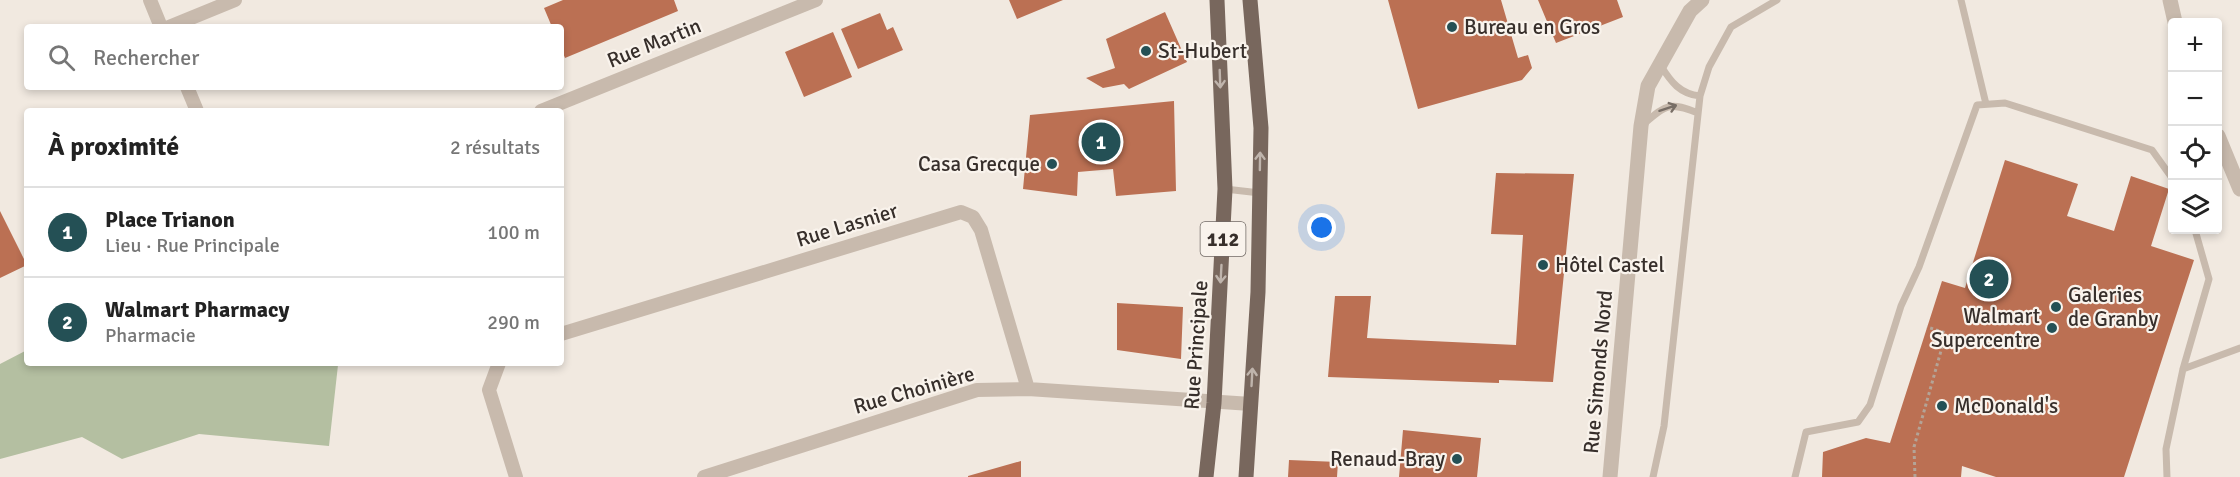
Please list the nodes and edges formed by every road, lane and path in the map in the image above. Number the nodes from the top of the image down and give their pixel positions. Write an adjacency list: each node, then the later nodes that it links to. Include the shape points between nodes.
1 (150, 0): 12 (street)
2 (235, 0): 13 (street)
3 (816, 0): 19 (street, Rue Martin)
4 (1217, 0): 24 (main road, Rue Principale / 112, one-way to 24)
5 (1250, 0): 26 (main road, 112, one-way to 5, via 1261,128)
6 (1702, 0): 10 (street, Rue Simonds Nord)
7 (1777, 0): 16 (lane, via 1731,27 1709,67)
8 (1961, 0): 17 (lane)
9 (2170, 0): 11 (street)
10 (1687, 5): 14 (street, Rue Simonds Nord)
11 (2174, 18)
12 (160, 24)
13 (176, 24)
14 (1659, 64): 16 (lane, via 1679,88); 21 (street, Rue Simonds Nord, via 1648,86)
15 (188, 90): 18 (street)
16 (1700, 96): 20 (lane)
17 (1986, 104): 23 (lane, via 2005,103 2152,150); 42 (lane, via 1977,105 1919,267 1901,306 1870,405 1858,422 1806,432)
18 (196, 108)
19 (549, 108)
20 (1698, 113): 21 (lane, one-way to 20, via 1662,108 1678,105); 41 (lane, via 1664,426)
21 (1641, 126): 40 (street, Rue Simonds Nord)
22 (2222, 148): 25 (street)
23 (2168, 172)
24 (1225, 189): 26 (lane); 34 (main road, Rue Principale / 112, one-way to 34)
25 (2240, 189)
26 (1260, 193): 35 (main road, 112, one-way to 26)
27 (2196, 234): 32 (lane, via 2209,279)
28 (1928, 327): 43 (path, via 1946,333 1914,447)
29 (564, 333): 33 (street, Rue Lasnier, via 961,212 974,217 981,230)
30 (2240, 348): 32 (lane)
31 (498, 366): 36 (street, via 489,390)
32 (2183, 369): 44 (lane, via 2166,449)
33 (1028, 388): 34 (street, Rue Choinière); 37 (street, Rue Choinière, via 977,390)
34 (1214, 403): 35 (street, Rue Choinière); 38 (main road, Rue Principale / 112)
35 (1251, 404): 39 (main road, 112)
36 (516, 477)
37 (704, 477)
38 (1206, 477)
39 (1246, 477)
40 (1610, 477)
41 (1653, 477)
42 (1794, 477)
43 (1915, 477)
44 (2167, 477)

